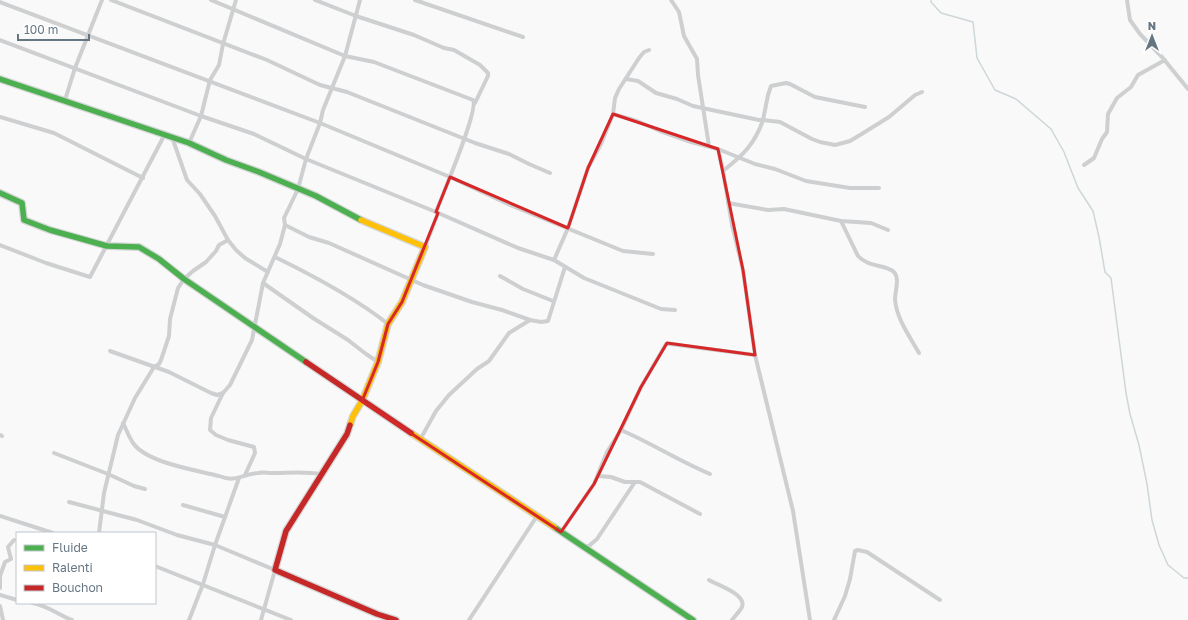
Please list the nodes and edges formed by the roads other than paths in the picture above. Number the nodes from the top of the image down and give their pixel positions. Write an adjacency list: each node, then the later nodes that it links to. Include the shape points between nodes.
1 (102, 0): 13 (street)
2 (111, 0): 16 (street)
3 (211, 0): 11 (street)
4 (236, 0): 11 (street)
5 (315, 0): 12 (street)
6 (360, 0): 12 (street)
7 (415, 0): 14 (street)
8 (671, 0): 30 (street, via 679,12 684,36 697,59)
9 (1127, 0): 19 (street, via 1130,20)
10 (0, 2): 13 (street)
11 (233, 8): 16 (street); 18 (street)
12 (356, 16): 18 (street); 28 (street, via 454,50 480,65 488,76)
13 (89, 35): 20 (street); 23 (street)
14 (523, 37)
15 (0, 40): 20 (street)
16 (223, 44): 23 (street, via 219,65); 24 (street)
17 (649, 50): 22 (street, via 639,58)
18 (345, 56): 24 (street); 28 (street, via 374,62 474,100)
19 (1165, 60): 25 (street); 44 (street, via 1138,75 1132,86 1117,98 1108,114 1107,132 1094,158)
20 (75, 68): 27 (street); 32 (street)
21 (0, 79): 27 (street)
22 (626, 79): 30 (street, via 638,81 656,93); 31 (street, via 615,98)
23 (210, 80): 32 (street); 35 (street)
24 (331, 88): 35 (street); 38 (street)
25 (1188, 89)
26 (922, 92): 34 (street, via 860,135 850,141 834,145 812,139 780,122)
27 (65, 100): 36 (street)
28 (475, 103): 38 (street)
29 (865, 107): 34 (street, via 815,97 786,83 771,86 769,89)
30 (704, 108): 34 (street); 40 (street)
31 (613, 114): 40 (street); 56 (street, via 588,168)
32 (201, 116): 39 (street); 43 (street, via 254,134)
33 (0, 117): 48 (street, via 54,133)
34 (763, 120): 42 (street, via 757,137)
35 (320, 123): 43 (street); 47 (street)
36 (165, 134): 37 (street); 48 (street)
37 (172, 137): 39 (street); 58 (street, via 187,180 200,194)
38 (464, 138): 46 (street, via 509,154); 47 (street)
39 (189, 143): 50 (street)
40 (709, 146): 41 (street)
41 (718, 149): 42 (street); 45 (street)
42 (740, 158): 45 (street); 49 (street, via 813,182 850,188)
43 (306, 159): 50 (street); 53 (street)
44 (1084, 165)
45 (723, 171): 52 (street)
46 (550, 173)
47 (450, 177): 53 (street); 56 (street)
48 (143, 178): 60 (street)
49 (879, 188)
50 (298, 189): 55 (street, via 284,218); 61 (street, via 358,219)
51 (0, 193): 60 (street, via 22,203 24,220)
52 (728, 202): 54 (street, via 763,210 784,209); 78 (street, via 743,270)
53 (437, 213): 61 (street); 64 (street, via 518,248)
54 (841, 222): 57 (street, via 871,223); 77 (street, via 862,261 895,273 895,300 898,312)
55 (285, 225): 63 (street); 69 (street)
56 (568, 228): 62 (street, via 623,251); 64 (street)
57 (888, 230)
58 (228, 240): 66 (street, via 245,258); 68 (street, via 219,245 206,262)
59 (0, 245): 60 (street, via 90,277)
60 (107, 246): 68 (street, via 139,247)
61 (425, 247): 69 (street)
62 (653, 254)
63 (275, 257): 66 (street); 74 (street, via 368,308)
64 (554, 260): 65 (street)
65 (565, 267): 71 (street); 72 (street, via 584,278 661,309)
66 (268, 272): 70 (street)
67 (500, 276): 71 (street, via 523,289)
68 (184, 279): 75 (street); 80 (street, via 178,288 171,311 166,348 159,364)
69 (411, 279): 73 (street); 74 (street, via 402,302)
70 (263, 283): 75 (street); 79 (street)
71 (554, 301): 73 (street, via 548,321)
72 (675, 310)
73 (530, 320): 85 (street, via 509,333 488,361 449,395 436,411)
74 (388, 324): 79 (street)
75 (255, 327): 81 (street, via 252,340); 82 (street)
76 (110, 351): 80 (street)
77 (918, 353)
78 (755, 355): 84 (street, via 666,344 641,387); 128 (street, via 793,511)
79 (378, 362): 82 (street)
80 (154, 367): 81 (street, via 211,393); 83 (street)
81 (223, 393): 90 (street, via 212,418 210,430 228,440 254,447 255,453)
82 (362, 401): 85 (street); 88 (street, via 347,434)
83 (123, 423): 87 (street); 92 (street, via 133,443 151,457 227,480)
84 (621, 430): 89 (street); 91 (street, via 607,452)
85 (421, 438): 100 (street)
86 (54, 453): 87 (street)
87 (108, 474): 94 (street); 97 (street)
88 (321, 474): 90 (street, via 308,472); 109 (street, via 286,531)
89 (710, 474)
90 (245, 475): 92 (street)
91 (598, 476): 93 (street); 104 (street)
92 (239, 478): 101 (street)
93 (635, 482): 98 (street, via 647,485); 107 (street, via 597,539)
94 (145, 489)
95 (69, 502): 97 (street)
96 (183, 504): 101 (street)
97 (103, 510): 103 (street); 106 (street)
98 (700, 514)
99 (0, 516): 102 (street)
100 (538, 516): 104 (street); 125 (street)
101 (224, 517): 106 (street)
102 (50, 532)
103 (99, 532)
104 (561, 532): 107 (street)
105 (14, 540): 112 (street, via 8,547 11,559 5,562 0,576)
106 (215, 545): 109 (street); 111 (street)
107 (584, 548): 126 (street)
108 (156, 566): 111 (street)
109 (275, 570): 118 (street); 124 (street)
110 (709, 580): 127 (street, via 731,591 743,602)
111 (204, 584): 118 (street); 121 (street)
112 (0, 588)
113 (0, 595): 114 (street)
114 (16, 600)
115 (940, 600): 129 (street, via 867,552 858,550 855,551 845,596)
116 (35, 604): 120 (street)
117 (0, 606): 119 (street)
118 (264, 608): 122 (street); 123 (street)
119 (3, 620)
120 (72, 620)
121 (189, 620)
122 (261, 620)
123 (291, 620)
124 (396, 620)
125 (469, 620)
126 (693, 620)
127 (732, 620)
128 (810, 620)
129 (834, 620)

